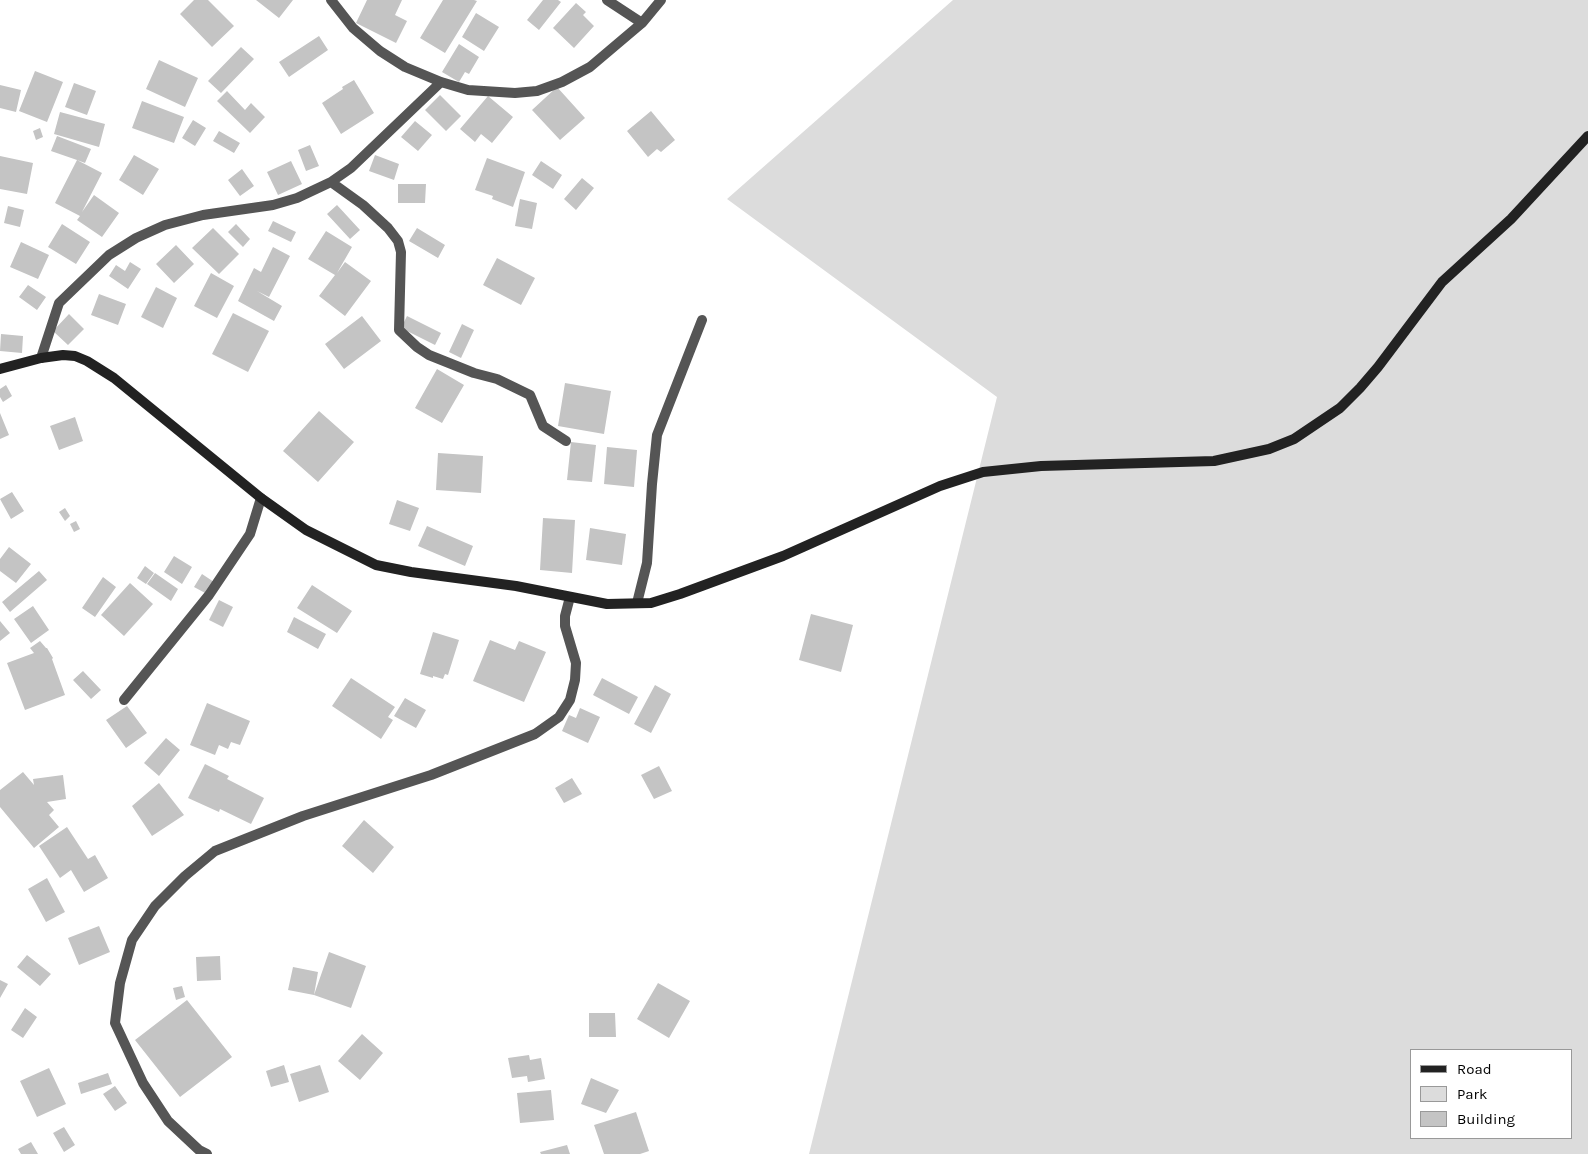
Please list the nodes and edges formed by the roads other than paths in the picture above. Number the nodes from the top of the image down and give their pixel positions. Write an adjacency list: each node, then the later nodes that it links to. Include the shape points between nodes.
1 (331, 0): 5 (street, via 353,28 380,51 405,67)
2 (607, 0): 4 (street)
3 (661, 0): 4 (street)
4 (642, 22): 5 (street, via 590,67 537,91 468,90)
5 (441, 82): 7 (street, via 352,168)
6 (1588, 136): 14 (main road, via 1511,219 1442,282 1360,388 1340,408 1294,439 1268,449 1214,461 1041,466 983,472 940,486 783,556 680,594 651,603)
7 (332, 182): 9 (street, via 273,205 194,218 165,225 136,238 109,255 59,303); 11 (street, via 363,205 398,241 401,252 399,330 429,354 530,395 543,426)
8 (702, 320): 14 (street, via 657,435 646,563)
9 (40, 358): 10 (main road); 12 (main road, via 63,354 88,361 114,378)
10 (0, 369)
11 (566, 442)
12 (261, 498): 13 (main road, via 306,530 376,565 516,586); 15 (street, via 250,534 209,596)
13 (570, 598): 14 (main road, via 607,604); 16 (street, via 565,626 576,664 575,680 570,700 559,717 534,734 431,775 303,816 215,851 155,906 132,940 120,983 115,1023 143,1083 168,1121)
14 (637, 603)
15 (124, 700)
16 (207, 1154)

